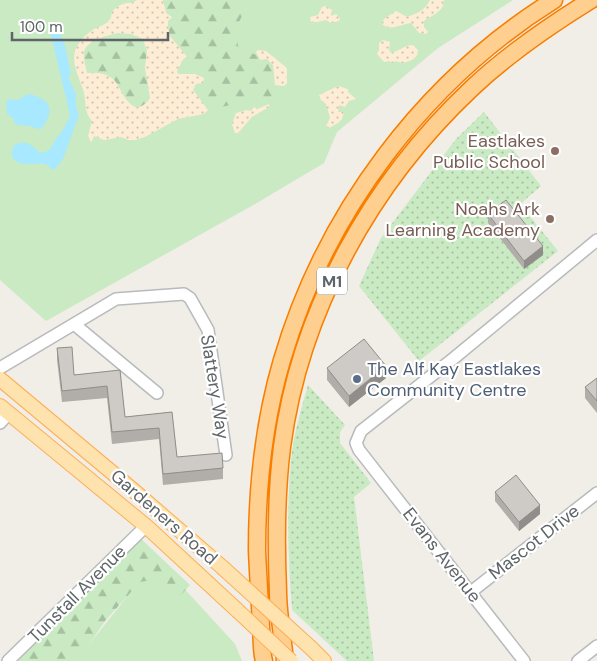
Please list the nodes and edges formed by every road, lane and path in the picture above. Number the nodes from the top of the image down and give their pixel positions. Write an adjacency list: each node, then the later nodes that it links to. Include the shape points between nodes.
1 (554, 0): 15 (highway, M1, via 461,71 424,108 360,190 334,232 312,278 281,361 264,445 257,535)
2 (591, 0): 16 (highway, M1, via 518,49 472,87 434,126 382,192 331,282 303,353 282,447 277,500 278,592)
3 (597, 240): 12 (street, Evans Avenue, via 361,431 356,443)
4 (74, 324): 5 (street, Slattery Way); 7 (street); 9 (street, Slattery Way, via 116,299 184,294 190,298 208,330)
5 (0, 368)
6 (0, 379): 18 (main road, Gardeners Road, bridge, via 134,490)
7 (157, 393)
8 (3, 414): 11 (main road, Gardeners Road)
9 (226, 455)
10 (597, 493): 12 (street, Mascot Drive)
11 (146, 526): 14 (street, Tunstall Avenue); 17 (main road, Gardeners Road, bridge)
12 (471, 592): 19 (street, Evans Avenue)
13 (597, 646): 20 (street)
14 (8, 661)
15 (264, 661)
16 (285, 661)
17 (291, 661)
18 (324, 661)
19 (524, 661)
20 (578, 661)

